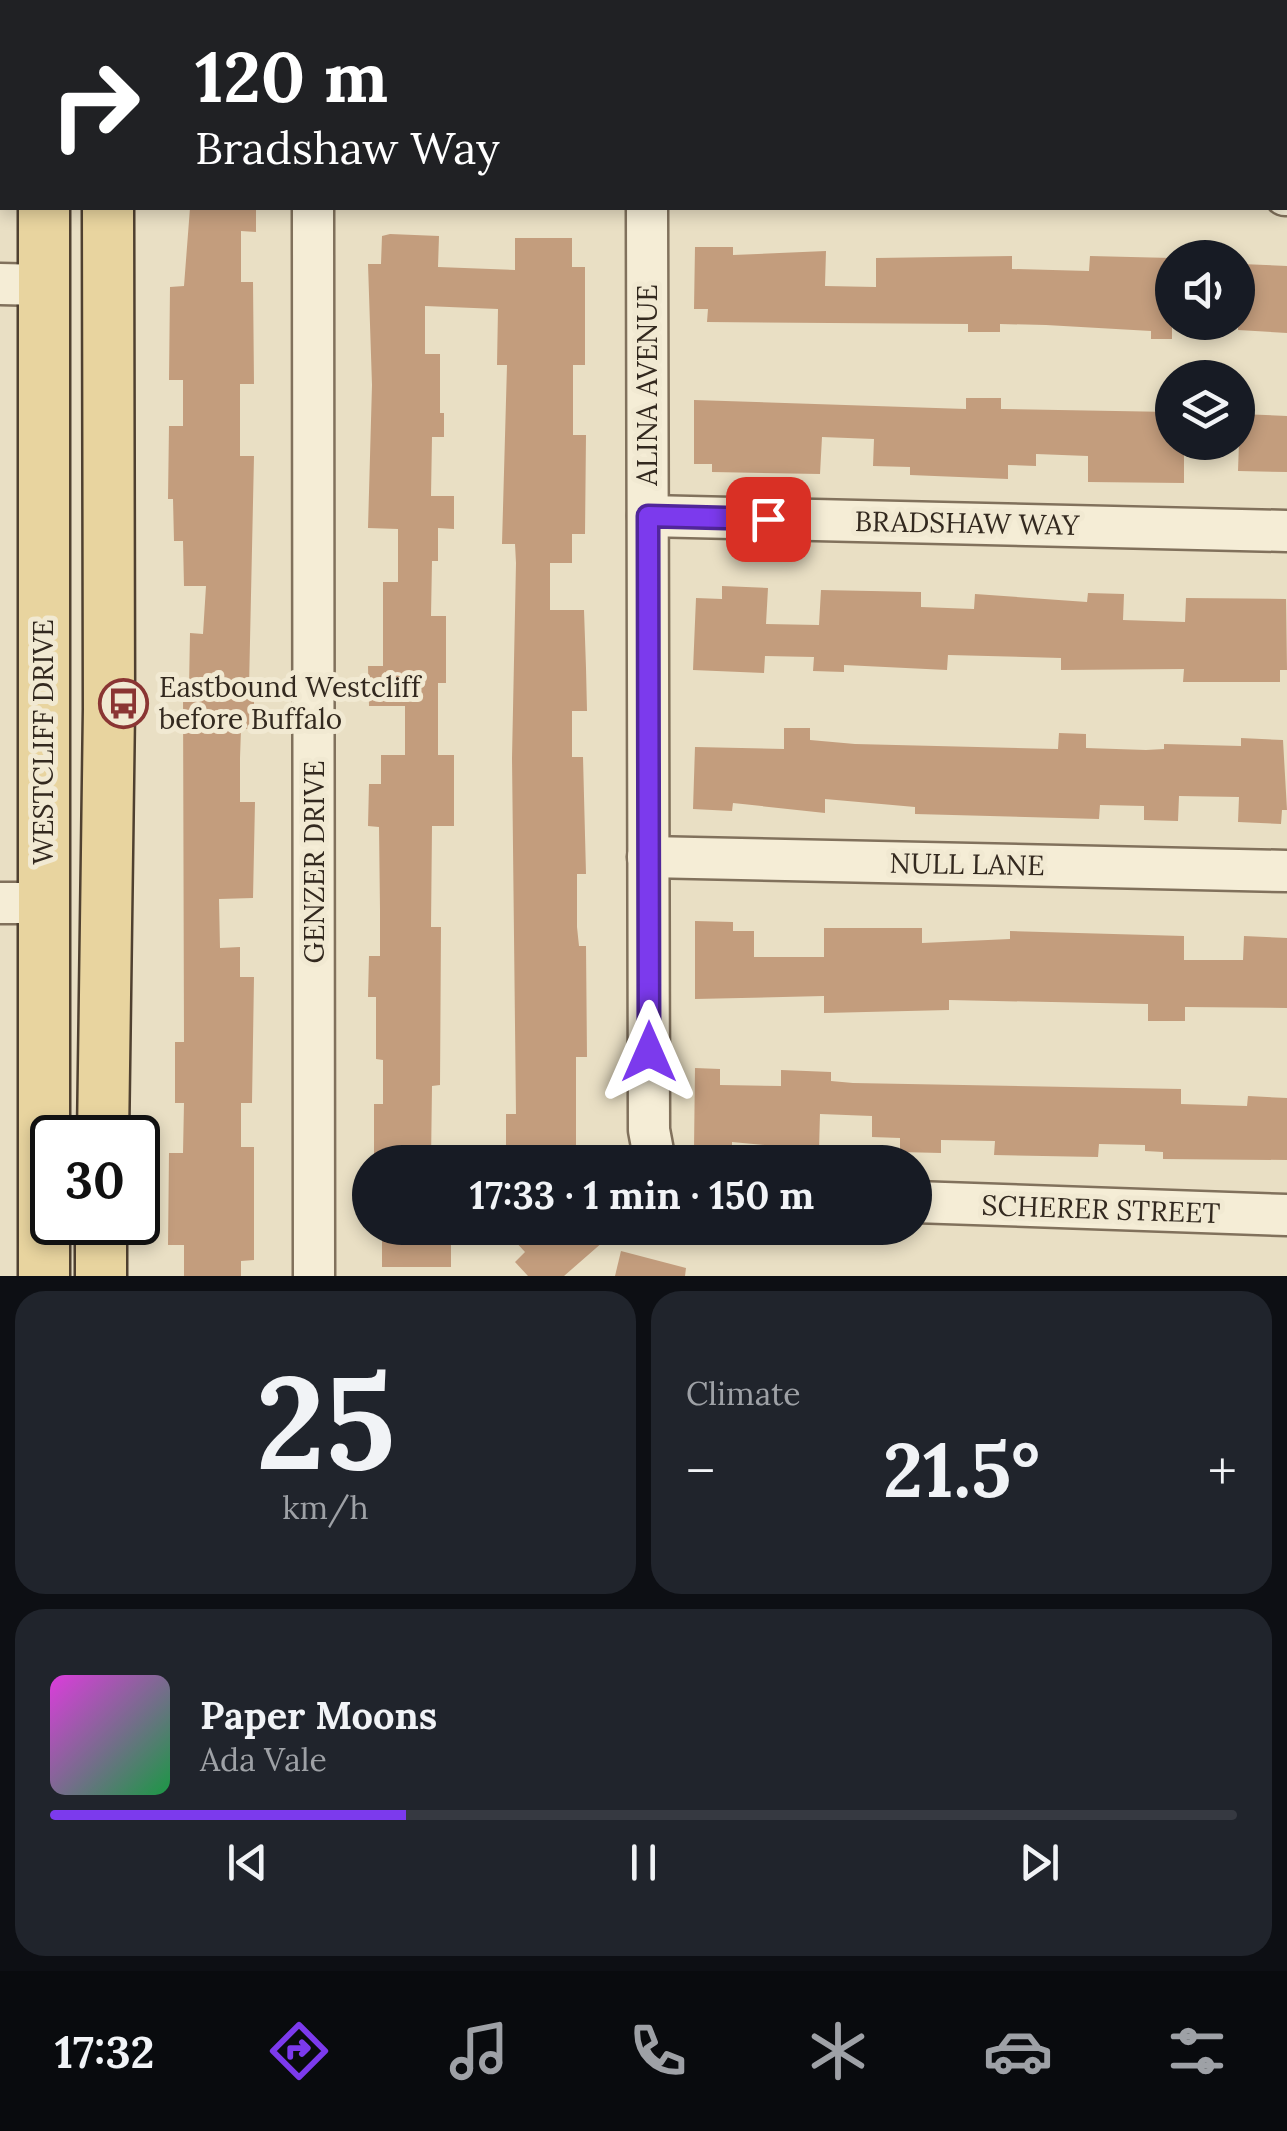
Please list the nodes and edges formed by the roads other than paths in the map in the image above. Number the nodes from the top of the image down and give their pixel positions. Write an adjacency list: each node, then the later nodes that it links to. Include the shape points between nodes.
1 (43, 210): 5 (main road, WESTCLIFF DRIVE)
2 (108, 210): 11 (main road)
3 (314, 210): 18 (street, GENZER DRIVE)
4 (647, 210): 6 (street, ALINA AVENUE)
5 (21, 285): 10 (main road, WESTCLIFF DRIVE)
6 (648, 516): 7 (street, BRADSHAW WAY); 8 (street, ALINA AVENUE)
7 (1287, 530)
8 (648, 857): 9 (street, NULL LANE); 12 (street, ALINA AVENUE)
9 (1287, 871)
10 (22, 903): 16 (main road, WESTCLIFF DRIVE)
11 (102, 1115)
12 (652, 1145)
13 (932, 1203): 14 (street, SCHERER STREET)
14 (1287, 1216)
15 (101, 1245): 17 (main road)
16 (44, 1276)
17 (101, 1276)
18 (314, 1276)

